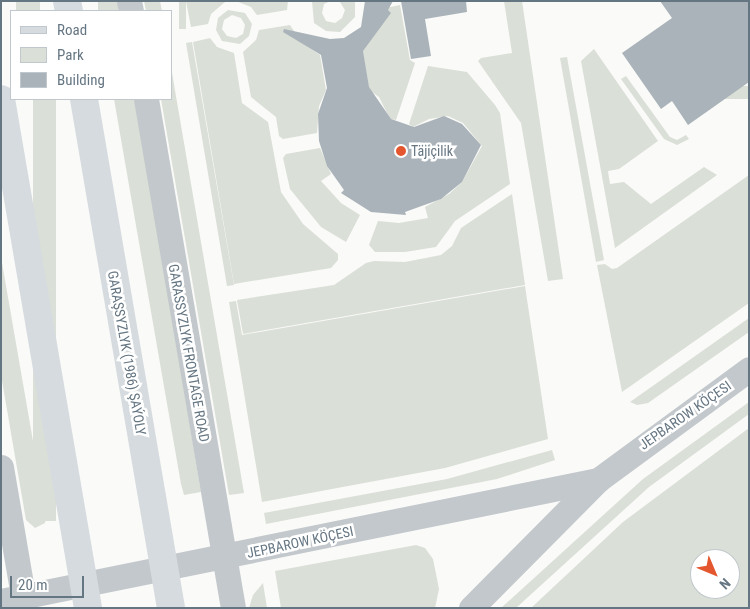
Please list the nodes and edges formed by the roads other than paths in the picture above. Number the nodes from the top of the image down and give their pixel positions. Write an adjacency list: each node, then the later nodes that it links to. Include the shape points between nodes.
1 (1, 99): 9 (main road)
2 (84, 100): 8 (main road, GARAŞSYZLYK (1986) ŞAÝOLY)
3 (146, 100): 7 (street, GARASSYZLYK FRONTAGE ROAD)
4 (749, 370): 6 (street, JEPBAROW KÖÇESI)
5 (1, 467): 10 (street)
6 (598, 480): 7 (street, JEPBAROW KÖÇESI); 13 (street, JEPBAROW KÖÇESI)
7 (224, 557): 8 (street, JEPBAROW KÖÇESI); 12 (street, GARASSYZLYK FRONTAGE ROAD)
8 (164, 569): 9 (street, JEPBAROW KÖÇESI); 11 (main road, GARAŞSYZLYK (1986) ŞAÝOLY)
9 (87, 596): 10 (street, JEPBAROW KÖÇESI)
10 (17, 602)
11 (171, 608)
12 (234, 608)
13 (471, 608)

